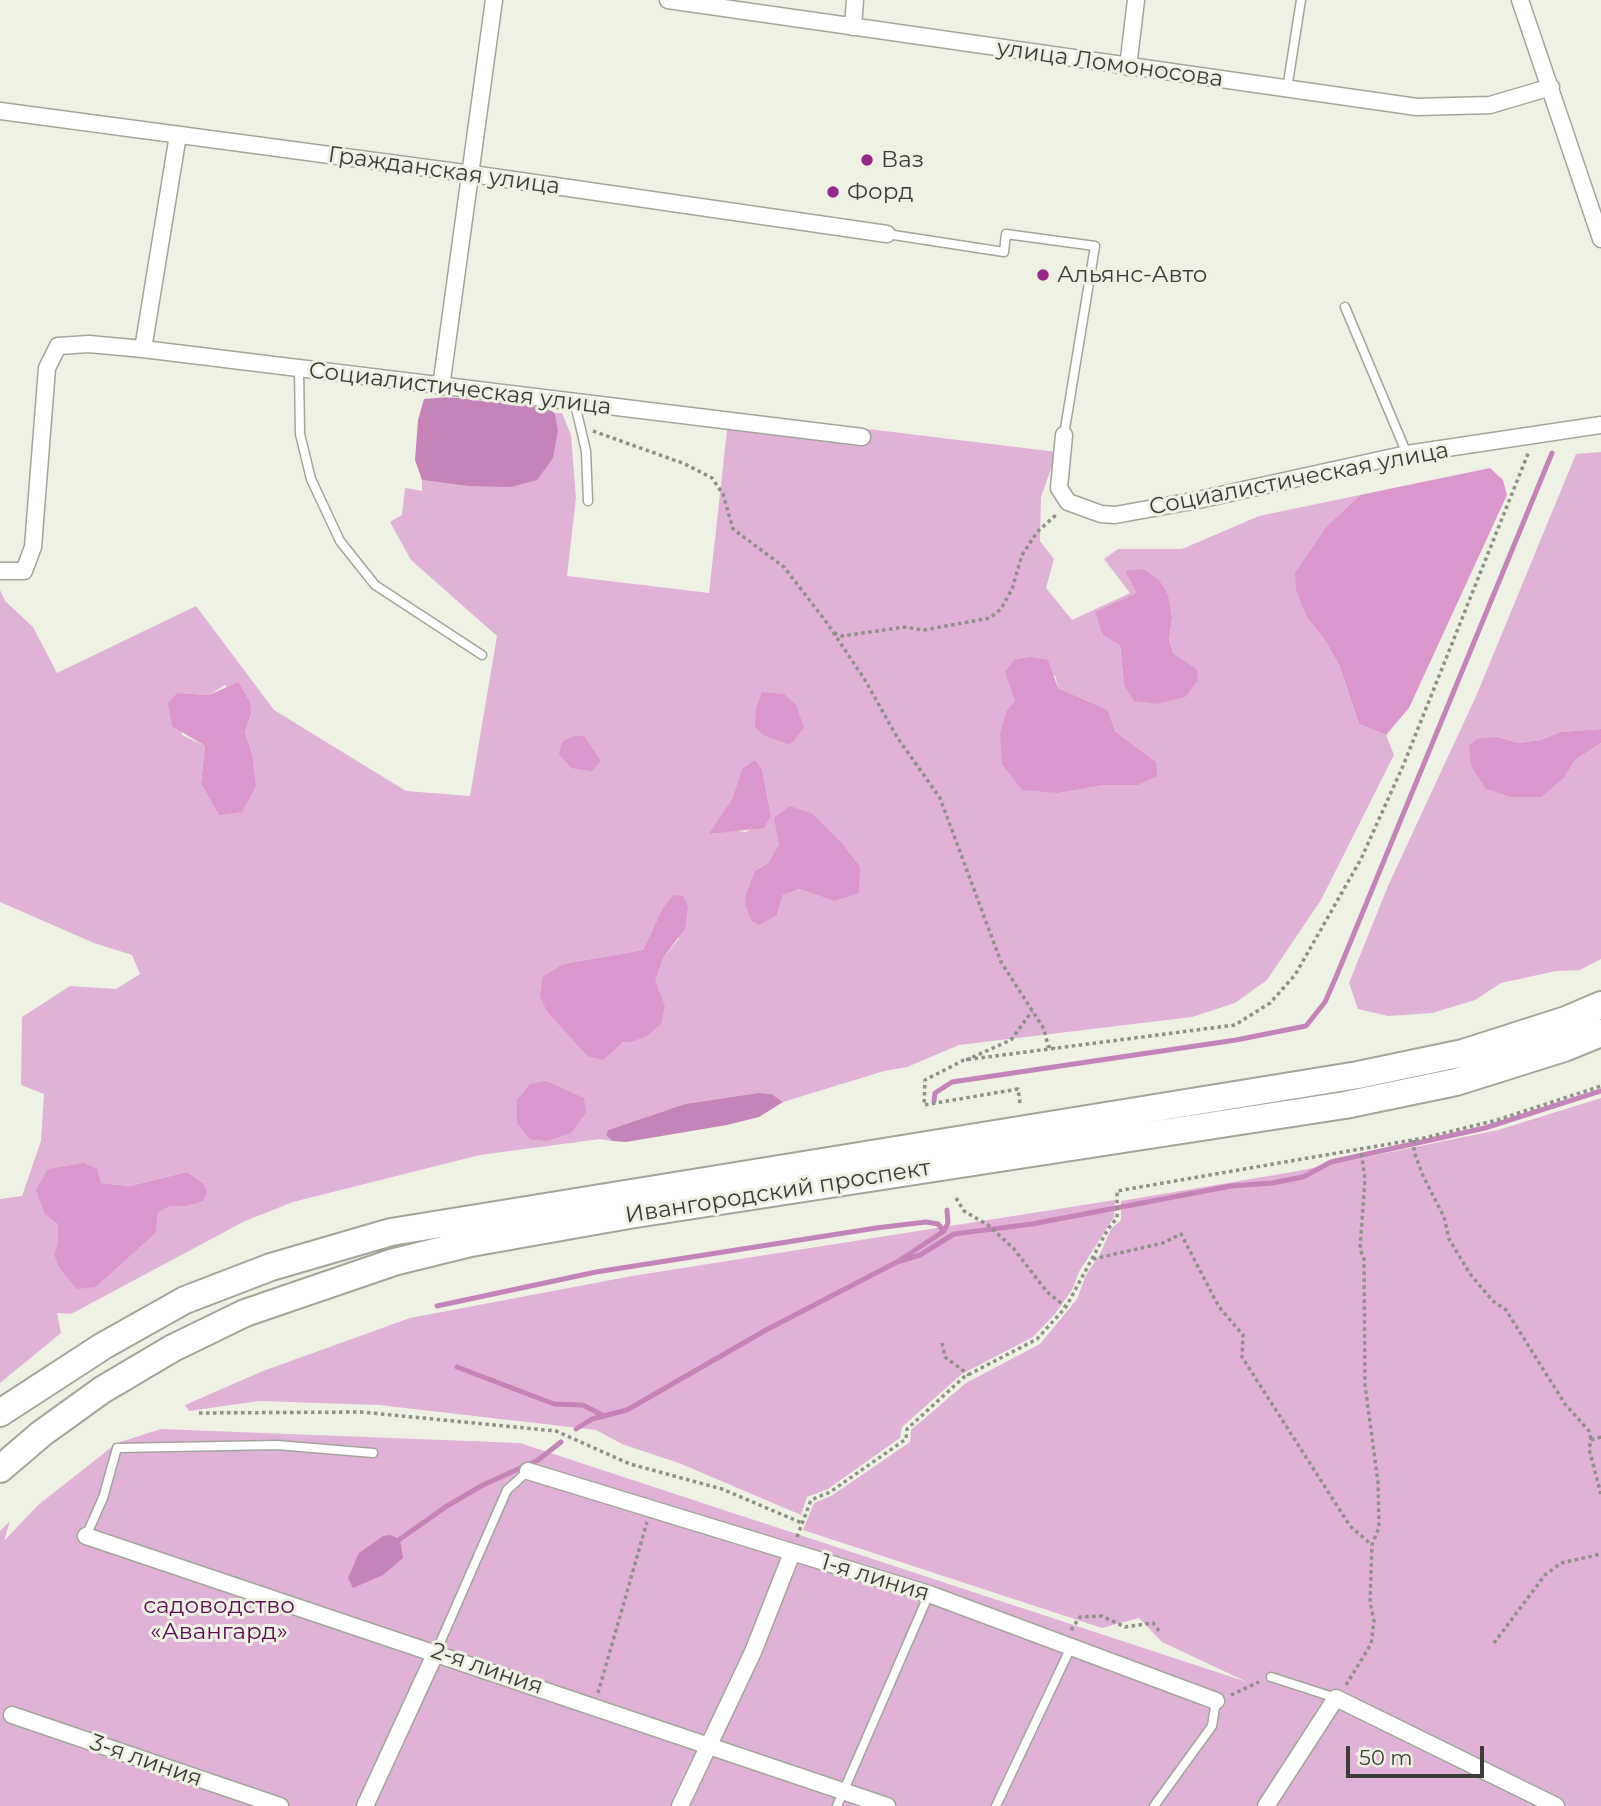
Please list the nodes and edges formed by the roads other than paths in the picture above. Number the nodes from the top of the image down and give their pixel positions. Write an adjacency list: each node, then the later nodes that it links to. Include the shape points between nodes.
1 (494, 0): 13 (street)
2 (668, 0): 7 (street, улица Ломоносова)
3 (855, 0): 7 (street)
4 (1136, 0): 8 (street)
5 (1301, 0): 10 (lane)
6 (1520, 0): 9 (street)
7 (853, 27): 8 (street, улица Ломоносова)
8 (1128, 67): 10 (street, улица Ломоносова)
9 (1550, 87): 10 (street, улица Ломоносова, via 1490,105 1417,107); 15 (street)
10 (1287, 89)
11 (0, 111): 12 (street, Гражданская улица)
12 (178, 135): 13 (street, Гражданская улица); 17 (street)
13 (472, 174): 14 (street, Гражданская улица); 19 (street)
14 (887, 234): 22 (lane, via 1004,252 1006,234 1095,246)
15 (1601, 239)
16 (1345, 307): 24 (lane)
17 (143, 349): 18 (street, Социалистическая улица); 26 (street, Социалистическая улица, via 58,346 47,368 33,547 24,571)
18 (299, 368): 19 (street, Социалистическая улица); 27 (lane, via 300,434 312,479 340,541 375,585)
19 (441, 387): 20 (street, Социалистическая улица)
20 (575, 404): 23 (street, Социалистическая улица); 25 (lane, via 582,425)
21 (1601, 425): 24 (street, Социалистическая улица)
22 (1064, 435): 24 (street, Социалистическая улица, via 1059,488 1068,502 1115,515)
23 (862, 437)
24 (1408, 454)
25 (588, 501)
26 (0, 572)
27 (482, 655)
28 (1601, 1004): 30 (highway, Ивангородский проспект, via 1463,1053 1358,1075 391,1232 271,1267 185,1300)
29 (1601, 1033): 32 (highway, Ивангородский проспект, via 1456,1082 1345,1105 643,1213 471,1243 394,1262 245,1313 173,1348 102,1390)
30 (0, 1413)
31 (373, 1453): 34 (lane, via 277,1445 117,1448)
32 (0, 1469)
33 (528, 1471): 35 (street, 1-я линия); 38 (lane, via 506,1490)
34 (86, 1536): 38 (street, 2-я линия)
35 (792, 1553): 36 (street, 1-я линия); 43 (street, via 753,1653)
36 (929, 1594): 37 (street, 1-я линия); 44 (lane)
37 (1067, 1645): 41 (street, 1-я линия); 51 (lane)
38 (436, 1652): 43 (street, 2-я линия); 47 (street)
39 (1270, 1677): 40 (lane)
40 (1336, 1698): 45 (street); 53 (street)
41 (1216, 1701): 52 (lane, via 1212,1726)
42 (12, 1715): 46 (street, 3-я линия)
43 (709, 1744): 44 (street, 2-я линия); 48 (street)
44 (844, 1790): 49 (lane); 50 (street, 2-я линия)
45 (1529, 1792): 54 (street); 55 (street)
46 (280, 1806)
47 (365, 1806)
48 (680, 1806)
49 (837, 1806)
50 (887, 1806)
51 (996, 1806)
52 (1154, 1806)
53 (1266, 1806)
54 (1520, 1806)
55 (1556, 1806)

